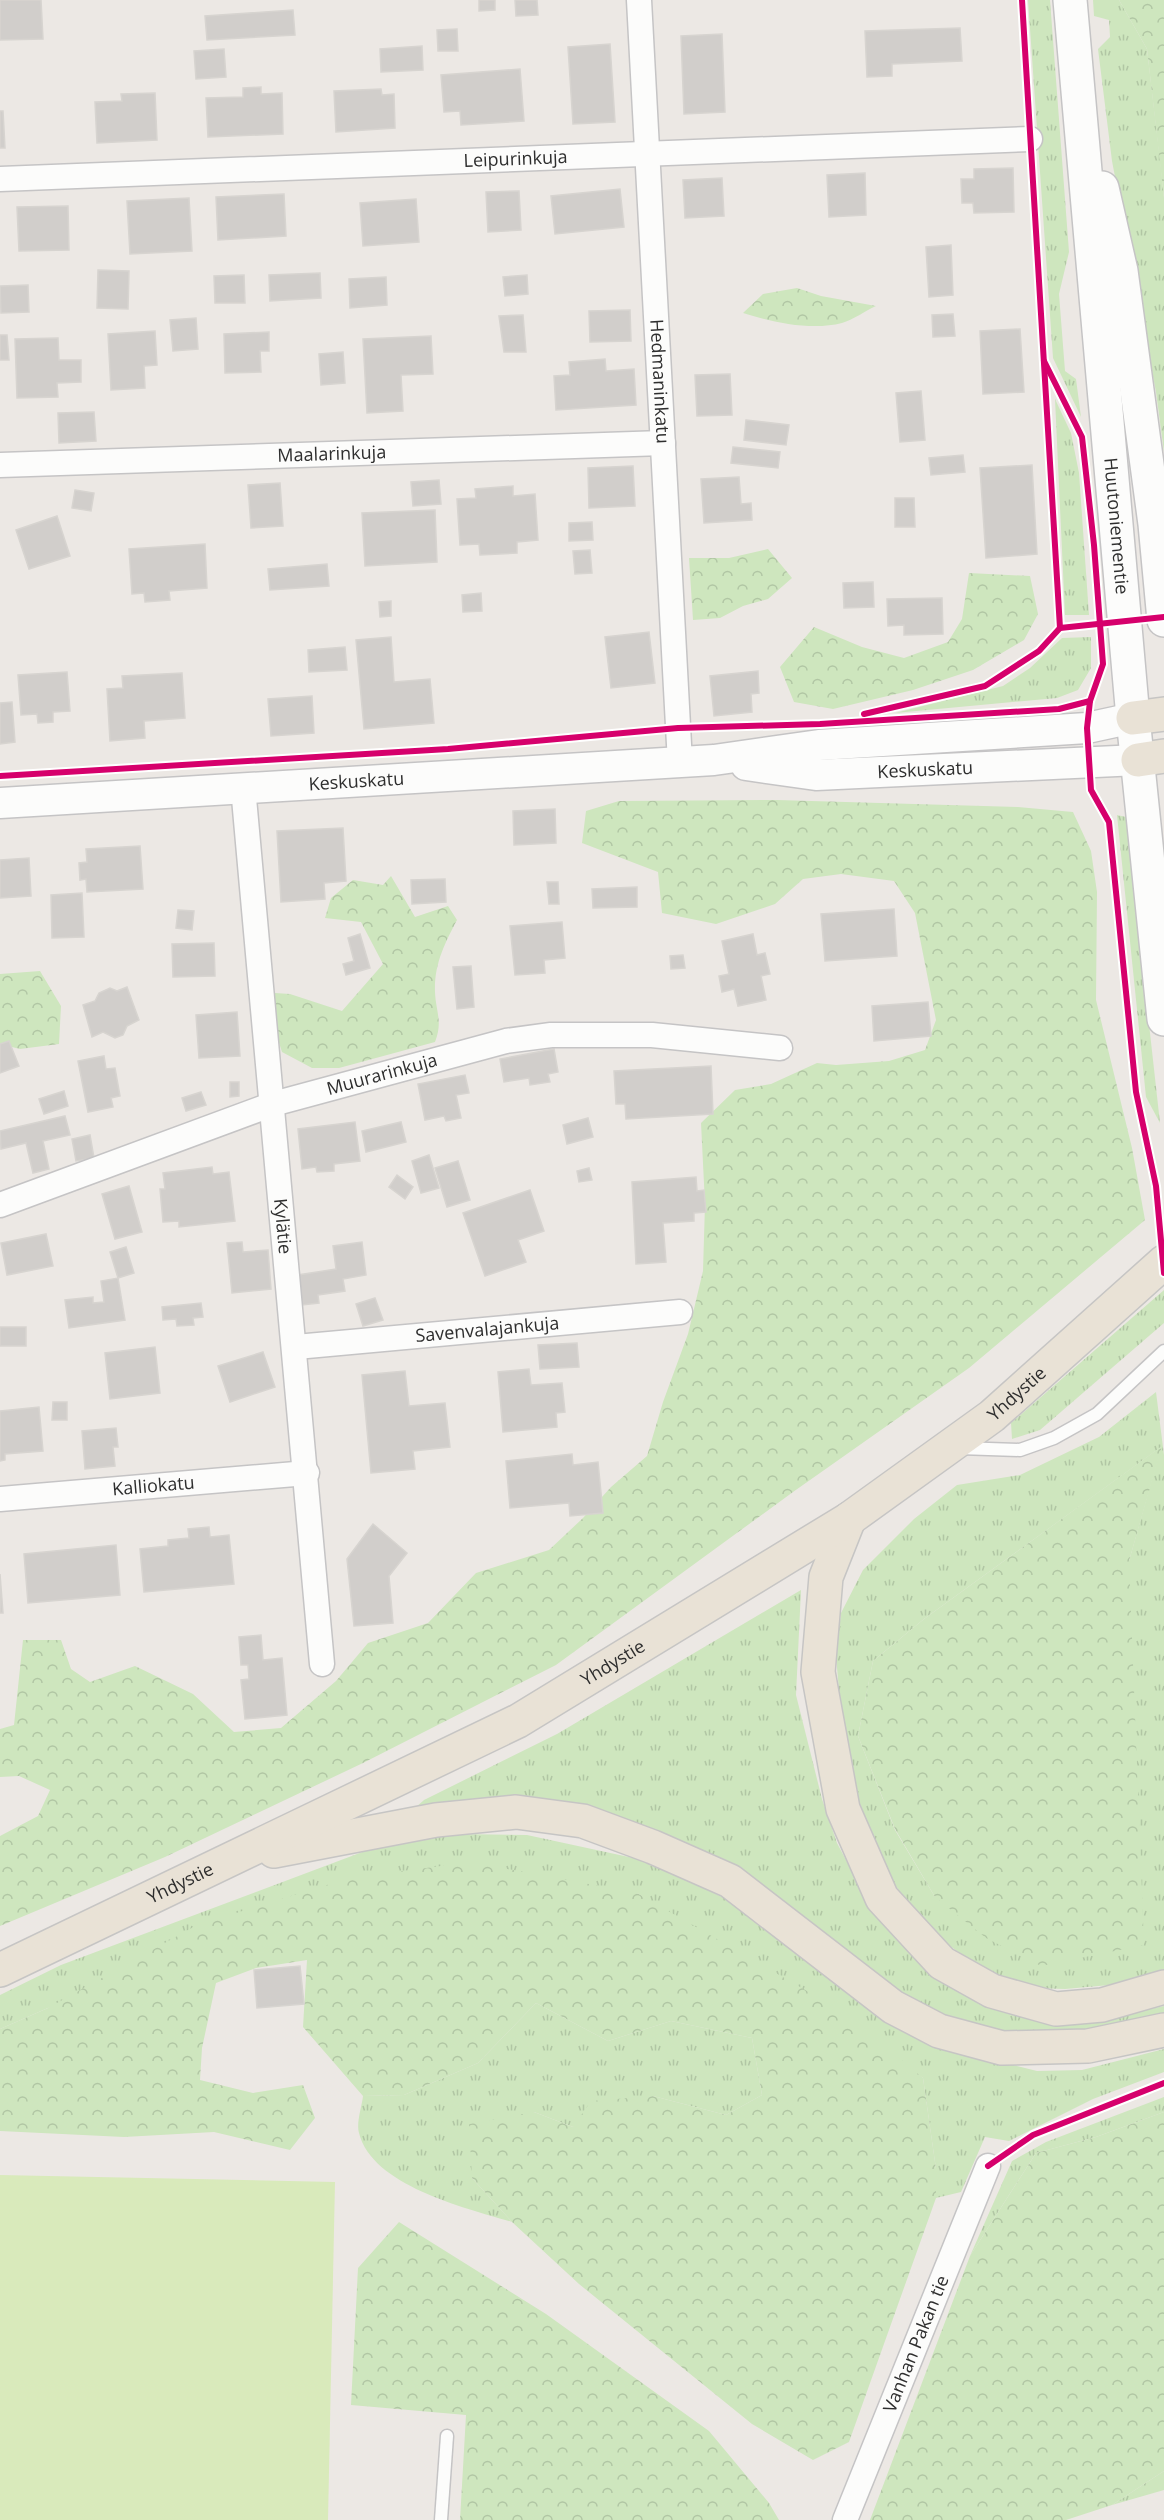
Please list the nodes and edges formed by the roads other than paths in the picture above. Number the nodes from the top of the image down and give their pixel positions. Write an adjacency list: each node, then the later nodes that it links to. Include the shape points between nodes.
1 (639, 0): 5 (street, Hedmaninkatu)
2 (1070, 0): 3 (main road, Huutoniementie)
3 (1075, 69): 9 (main road, Huutoniementie, via 1121,271); 10 (main road, Huutoniementie)
4 (1030, 139): 5 (street, Leipurinkuja)
5 (647, 154): 6 (street, Leipurinkuja); 7 (street, Hedmaninkatu)
6 (0, 179)
7 (663, 443): 8 (street, Maalarinkuja); 13 (street, Hedmaninkatu)
8 (0, 465)
9 (1164, 620)
10 (1148, 716): 11 (main road, Huutoniementie); 12 (street, Keskuskatu, via 1088,728 819,745)
11 (1151, 758): 12 (street, Keskuskatu, via 816,775); 16 (main road, Huutoniementie)
12 (714, 760): 13 (street, Keskuskatu)
13 (680, 763): 14 (street, Keskuskatu)
14 (243, 787): 15 (street, Keskuskatu); 18 (street, Kylätie)
15 (0, 803)
16 (1164, 1019)
17 (780, 1048): 18 (street, Muurarinkuja, via 652,1035 551,1035 462,1051)
18 (273, 1104): 19 (street, Muurarinkuja); 22 (street, Kylätie)
19 (0, 1205)
20 (1164, 1262): 24 (highway, Yhdystie, via 992,1416)
21 (680, 1312): 22 (street, Savenvalajankuja)
22 (296, 1347): 25 (street, Kylätie)
23 (1164, 1351): 24 (lane, via 1097,1414 1054,1438 1020,1450)
24 (948, 1447): 27 (highway, Yhdystie)
25 (307, 1473): 26 (street, Kalliokatu); 28 (street, Kylätie)
26 (0, 1499)
27 (849, 1519): 29 (highway, Yhdystie, via 518,1721); 31 (highway, via 826,1577 818,1672 843,1809 882,1898 942,1963 992,1991 1056,2009 1102,2005)
28 (322, 1664)
29 (228, 1860): 30 (highway, Yhdystie); 32 (highway, via 459,1818 516,1812 583,1821 653,1846 730,1881 893,2007 939,2031 1002,2048 1088,2046)
30 (0, 1970)
31 (1164, 1987)
32 (1164, 2030)
33 (988, 2166): 36 (street, Vanhan Pakan tie)
34 (447, 2436): 35 (lane)
35 (441, 2520)
36 (846, 2520)

